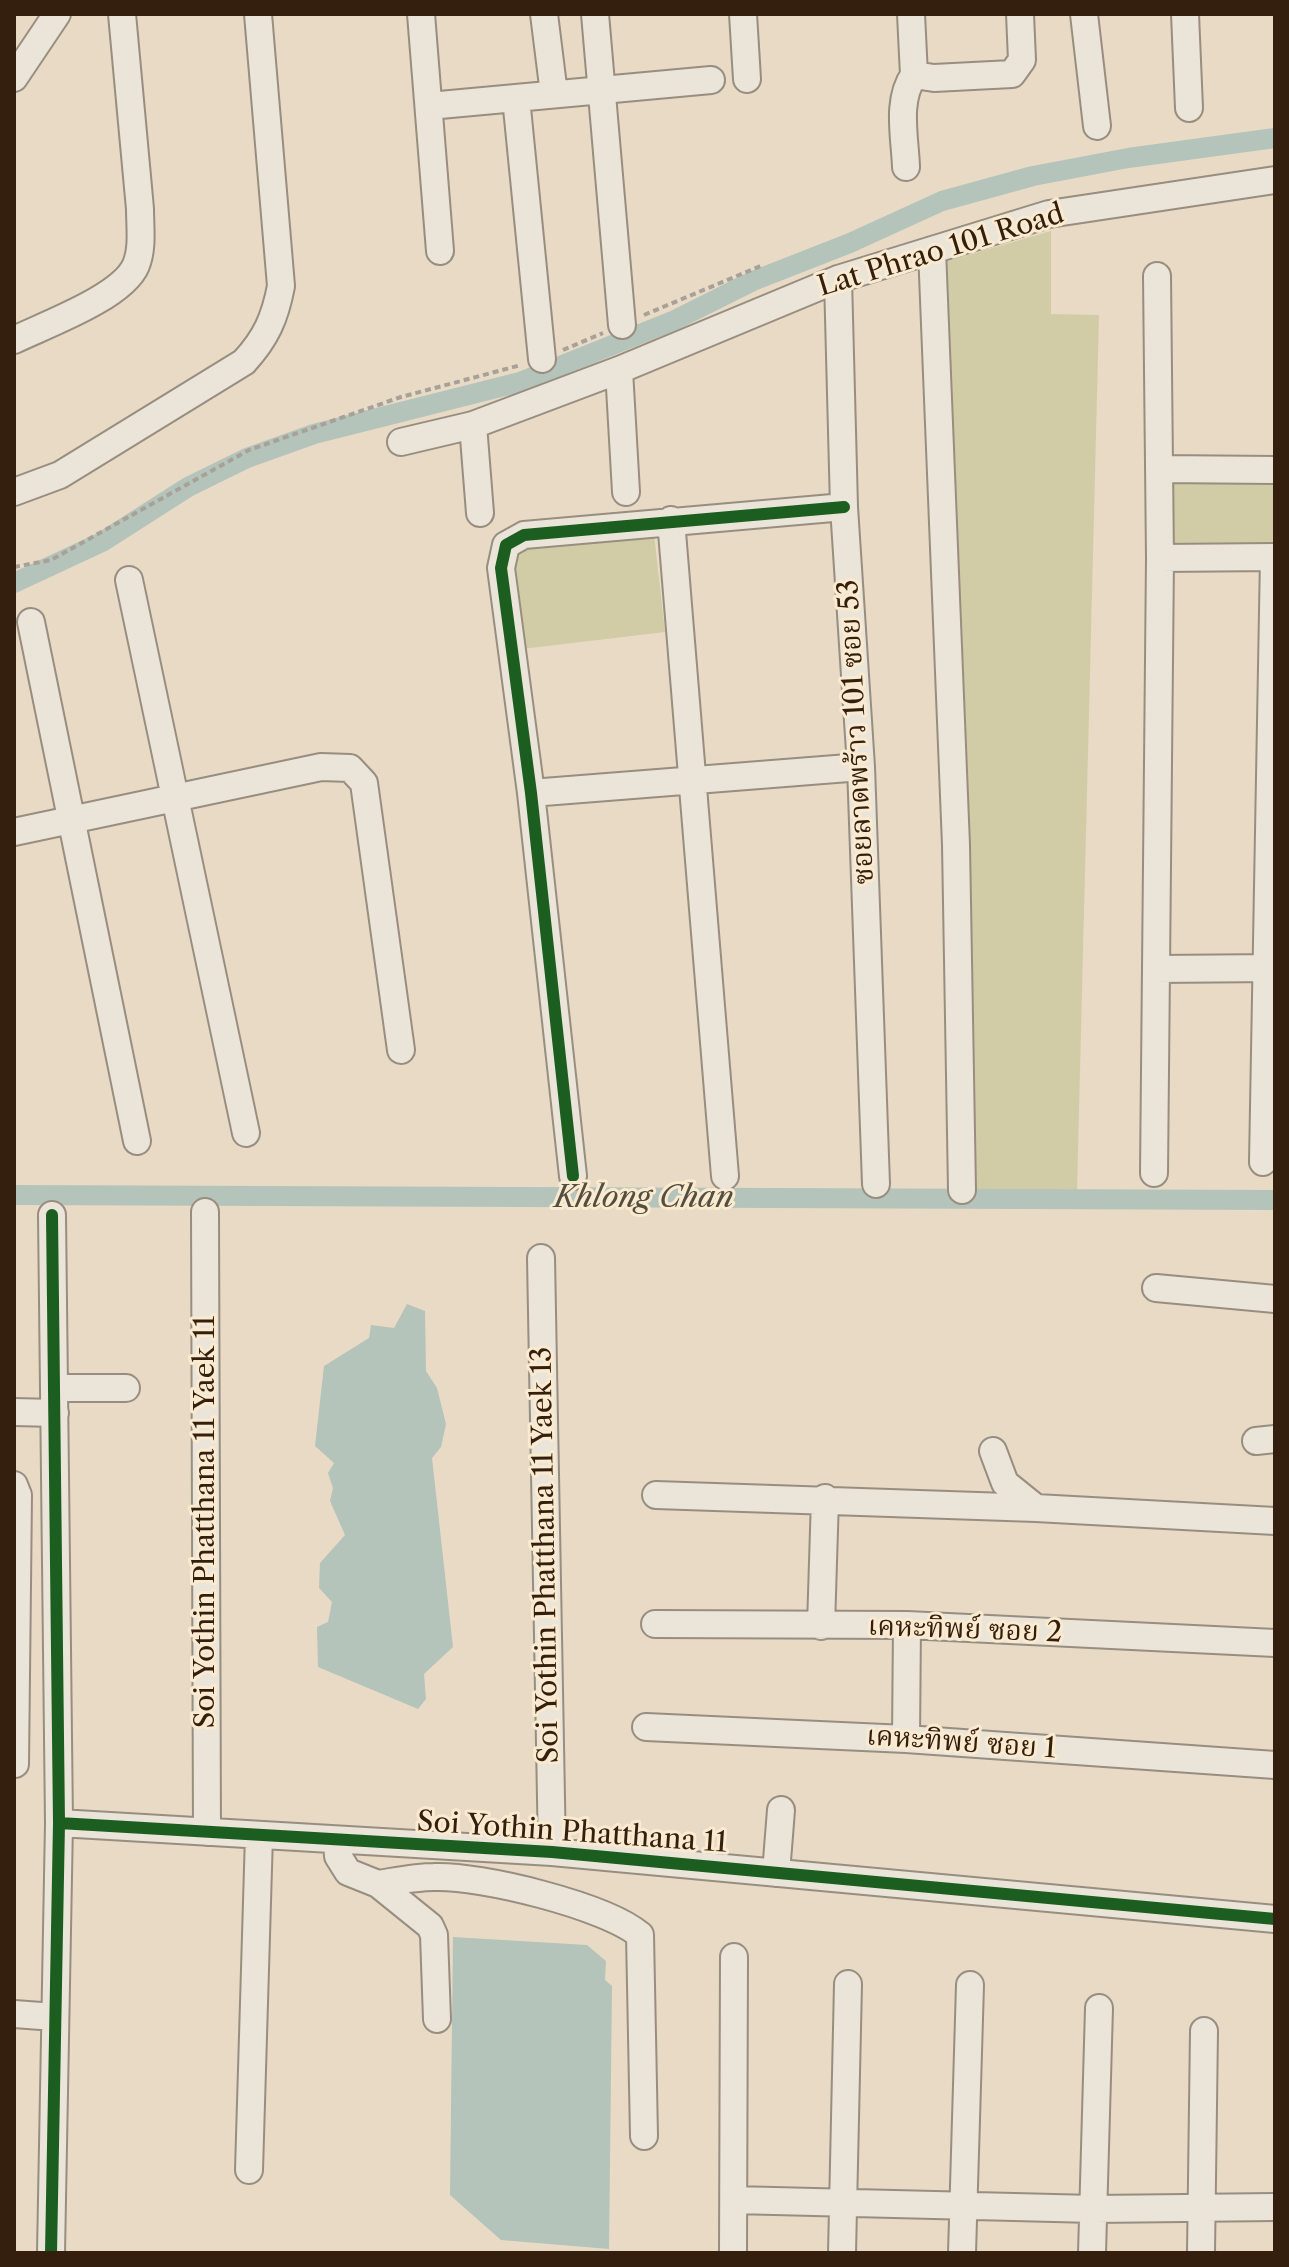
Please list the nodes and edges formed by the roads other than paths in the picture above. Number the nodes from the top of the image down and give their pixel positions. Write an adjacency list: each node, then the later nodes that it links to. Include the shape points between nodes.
1 (57, 14): 13 (street)
2 (122, 14): 29 (street, via 140,209 136,266 105,296)
3 (258, 14): 36 (street, via 281,286 276,317 244,362 60,475)
4 (421, 14): 19 (street)
5 (544, 14): 17 (street)
6 (595, 14): 16 (street)
7 (743, 14): 14 (street)
8 (911, 14): 12 (street)
9 (1020, 14): 12 (street, via 1022,60 1012,74)
10 (1084, 14): 21 (street)
11 (1185, 14): 20 (street)
12 (914, 75): 22 (street, via 903,107)
13 (14, 78)
14 (747, 79)
15 (711, 80): 16 (street)
16 (601, 88): 17 (street); 28 (street)
17 (554, 94): 18 (street)
18 (516, 98): 19 (street); 30 (street)
19 (429, 106): 25 (street)
20 (1189, 108)
21 (1097, 126)
22 (906, 167)
23 (1275, 180): 24 (street, Lat Phrao 101 Road, via 1049,214)
24 (932, 250): 27 (street, Lat Phrao 101 Road); 61 (street, via 956,845)
25 (440, 251)
26 (1157, 276): 34 (street)
27 (838, 279): 31 (street, Lat Phrao 101 Road); 38 (street, ซอยลาดพร้าว 101 ซอย 53)
28 (622, 325)
29 (14, 340)
30 (542, 359)
31 (619, 370): 32 (street, Lat Phrao 101 Road); 37 (street)
32 (473, 425): 33 (street, Lat Phrao 101 Road); 39 (street)
33 (401, 442)
34 (1159, 469): 35 (street); 42 (street)
35 (1275, 470)
36 (14, 492)
37 (626, 492)
38 (844, 507): 40 (street); 45 (street, ซอยลาดพร้าว 101 ซอย 53)
39 (480, 513)
40 (671, 520): 46 (street); 47 (street, via 524,535 506,545 501,568)
41 (1274, 557): 42 (street); 51 (street)
42 (1160, 558): 52 (street)
43 (129, 580): 48 (street)
44 (31, 622): 49 (street)
45 (861, 767): 46 (street); 60 (street, ซอยลาดพร้าว 101 ซอย 53)
46 (695, 777): 47 (street); 59 (street)
47 (531, 793): 58 (street)
48 (175, 798): 49 (street); 53 (street, via 321,767 350,768 359,774); 54 (street)
49 (72, 821): 50 (street); 55 (street)
50 (14, 832)
51 (1271, 968): 52 (street); 56 (street)
52 (1156, 969): 57 (street)
53 (401, 1050)
54 (246, 1133)
55 (137, 1141)
56 (1263, 1162)
57 (1154, 1173)
58 (573, 1176)
59 (725, 1176)
60 (876, 1184)
61 (962, 1190)
62 (205, 1212): 86 (street, Soi Yothin Phatthana 11 Yaek 11)
63 (52, 1215): 68 (street)
64 (541, 1258): 89 (street, Soi Yothin Phatthana 11 Yaek 13)
65 (1156, 1288): 66 (street)
66 (1275, 1299)
67 (126, 1388): 68 (street)
68 (55, 1400): 69 (street); 85 (street)
69 (14, 1412)
70 (993, 1451): 74 (street, via 1005,1483)
71 (14, 1485): 82 (street)
72 (656, 1495): 73 (street)
73 (825, 1498): 74 (street); 78 (street)
74 (1036, 1508): 75 (street)
75 (1275, 1521)
76 (655, 1624): 78 (street, เคหะทิพย์ ซอย 2)
77 (907, 1625): 78 (street, เคหะทิพย์ ซอย 2); 79 (street, เคหะทิพย์ ซอย 2); 81 (street)
78 (821, 1626)
79 (1275, 1643)
80 (646, 1727): 81 (street, เคหะทิพย์ ซอย 1)
81 (906, 1739): 83 (street, เคหะทิพย์ ซอย 1)
82 (15, 1764)
83 (1275, 1765)
84 (781, 1810): 90 (street)
85 (59, 1823): 86 (street, Soi Yothin Phatthana 11); 98 (street)
86 (207, 1832): 87 (street, Soi Yothin Phatthana 11)
87 (259, 1835): 88 (street, Soi Yothin Phatthana 11); 102 (street)
88 (337, 1840): 89 (street, Soi Yothin Phatthana 11); 91 (street, via 342,1866)
89 (552, 1852): 90 (street, Soi Yothin Phatthana 11)
90 (776, 1873): 92 (street, Soi Yothin Phatthana 11)
91 (378, 1884): 99 (street, via 434,1935); 101 (street, via 436,1876 473,1881 623,1921 640,1935)
92 (1275, 1919)
93 (734, 1957): 103 (street)
94 (848, 1984): 104 (street)
95 (970, 1985): 105 (street)
96 (1099, 2008): 108 (street)
97 (14, 2014): 98 (street)
98 (55, 2017): 109 (street)
99 (437, 2019)
100 (1204, 2031): 107 (street)
101 (644, 2136)
102 (249, 2170)
103 (734, 2200): 104 (street); 110 (street)
104 (842, 2202): 105 (street); 111 (street)
105 (963, 2204): 108 (street); 112 (street)
106 (1275, 2207): 107 (street)
107 (1201, 2208): 108 (street); 114 (street)
108 (1094, 2209): 113 (street)
109 (51, 2253)
110 (733, 2253)
111 (842, 2253)
112 (962, 2253)
113 (1092, 2253)
114 (1201, 2253)

